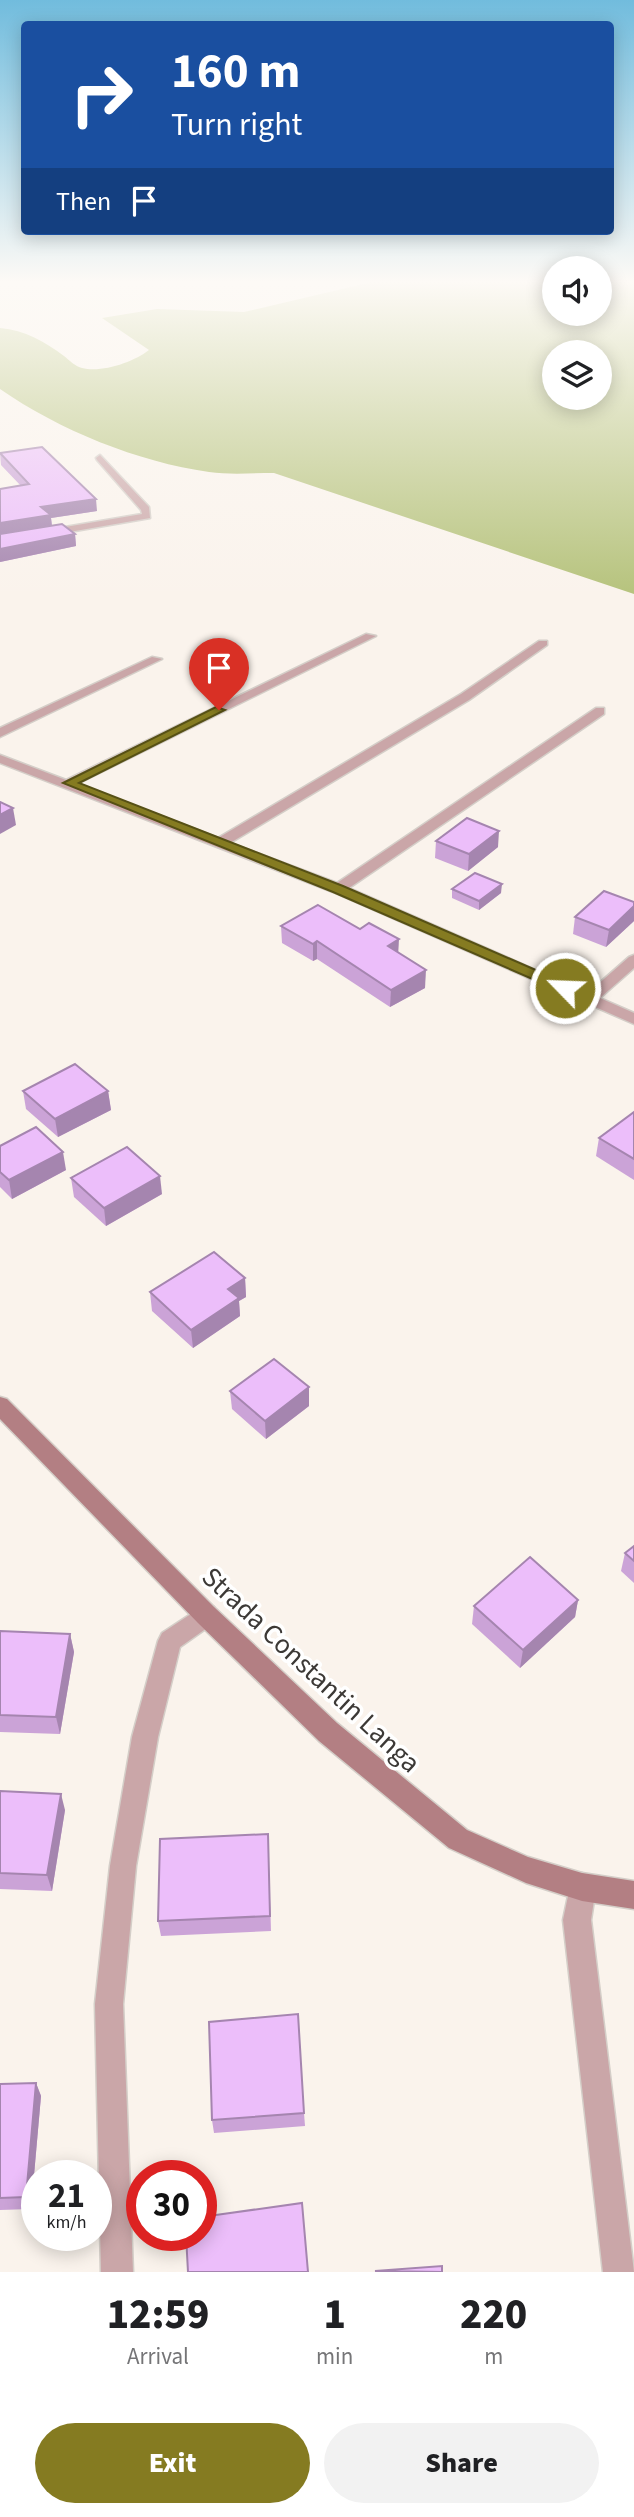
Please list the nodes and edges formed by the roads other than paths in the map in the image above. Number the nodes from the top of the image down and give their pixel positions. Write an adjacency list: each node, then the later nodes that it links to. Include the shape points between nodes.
1 (100, 458): 2 (street, via 146,509 147,516)
2 (0, 541)
3 (370, 636): 9 (street)
4 (543, 643): 10 (street, via 466,697)
5 (156, 659): 7 (street)
6 (600, 711): 11 (street)
7 (0, 733)
8 (0, 759): 9 (street)
9 (69, 783): 10 (street)
10 (220, 843): 11 (street)
11 (338, 889): 13 (street)
12 (634, 960): 13 (street)
13 (590, 999): 14 (street)
14 (634, 1019)
15 (0, 1405): 16 (main road, Strada Constantin Langa)
16 (206, 1615): 17 (main road, Strada Constantin Langa, via 328,1732 458,1839 526,1870); 19 (street, via 170,1641 145,1737 123,1866 110,2004)
17 (582, 1887): 18 (main road, Strada Constantin Langa); 20 (street, via 577,1920)
18 (634, 1895)
19 (117, 2272)
20 (619, 2272)

